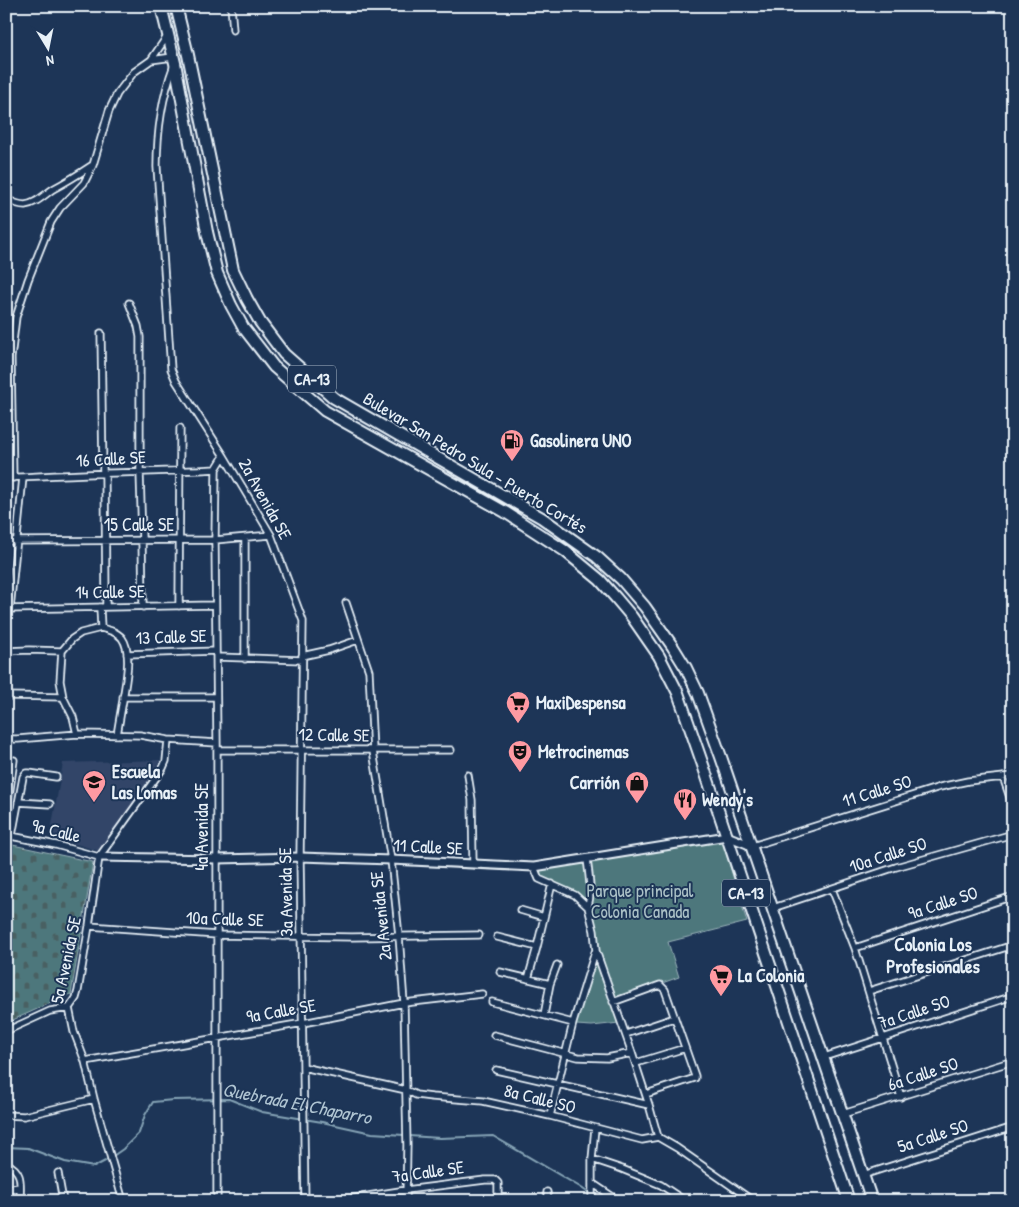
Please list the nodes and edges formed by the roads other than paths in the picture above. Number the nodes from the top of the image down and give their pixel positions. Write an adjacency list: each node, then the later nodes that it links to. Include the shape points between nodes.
1 (161, 6): 5 (highway, Bulevar San Pedro Sula - Puerto Cortés / CA-13)
2 (176, 6): 71 (highway, Bulevar San Pedro Sula - Puerto Cortés / CA-13, via 233,270 260,322 284,354 334,398 542,518 597,557 621,579 673,647 698,693)
3 (231, 6): 4 (street)
4 (233, 30)
5 (168, 35): 6 (street); 7 (highway, Bulevar San Pedro Sula - Puerto Cortés / CA-13)
6 (151, 60): 7 (street); 8 (street, via 134,72 117,94)
7 (174, 60): 16 (street, 2a Avenida SE, via 159,125 157,151 171,369); 70 (highway, Bulevar San Pedro Sula - Puerto Cortés / CA-13, via 217,273 243,327 274,367 325,411 505,512 565,551 600,580 632,617 659,656 678,693)
8 (93, 165): 9 (street, via 36,202 16,204); 12 (street, via 84,184 51,222 16,317)
9 (6, 199)
10 (128, 303): 19 (street, via 140,337)
11 (101, 333): 20 (street)
12 (9, 358): 13 (street)
13 (9, 398): 15 (street)
14 (180, 428): 18 (street)
15 (9, 440): 22 (street)
16 (224, 456): 17 (street); 23 (street, 2a Avenida SE)
17 (216, 469): 18 (street, 16 Calle SE); 29 (street, 4a Avenida SE)
18 (180, 471): 19 (street, 16 Calle SE); 28 (street)
19 (140, 472): 20 (street, 16 Calle SE); 27 (street)
20 (104, 474): 21 (street, 16 Calle SE); 26 (street)
21 (23, 477): 22 (street, 16 Calle SE); 25 (street)
22 (9, 478)
23 (271, 535): 24 (street, 15 Calle SE); 31 (street, 2a Avenida SE)
24 (245, 538): 29 (street, 15 Calle SE); 45 (street)
25 (16, 540): 26 (street, 15 Calle SE); 30 (street, 15 Calle SE); 37 (street)
26 (106, 540): 27 (street, 15 Calle SE); 35 (street)
27 (142, 540): 28 (street, 15 Calle SE); 36 (street)
28 (178, 540): 29 (street, 15 Calle SE); 33 (street)
29 (215, 540): 34 (street, 4a Avenida SE)
30 (6, 541)
31 (290, 584): 44 (street, 3a Avenida SE, via 303,621)
32 (346, 603): 39 (street, 2a Avenida SE)
33 (179, 606): 34 (street, 14 Calle SE); 36 (street, 14 Calle SE)
34 (215, 606): 43 (street, 4a Avenida SE)
35 (103, 607): 36 (street, 14 Calle SE); 37 (street, 14 Calle SE); 38 (street)
36 (143, 607)
37 (8, 609)
38 (102, 628): 41 (street, via 72,638); 42 (street, via 122,638)
39 (358, 640): 44 (street, 13 Calle SE); 57 (street, 2a Avenida SE, via 369,671)
40 (6, 651): 41 (street)
41 (62, 651): 47 (street)
42 (127, 654): 43 (street, 13 Calle SE); 48 (street)
43 (217, 654): 45 (street, 13 Calle SE); 49 (street, 4a Avenida SE)
44 (302, 658): 45 (street, 13 Calle SE); 55 (street, 3a Avenida SE)
45 (244, 659)
46 (6, 696): 47 (street)
47 (62, 697): 50 (street, via 73,717)
48 (123, 697): 49 (street); 51 (street)
49 (216, 697): 54 (street, 4a Avenida SE)
50 (77, 734): 51 (street, 12 Calle SE); 52 (street, 12 Calle SE)
51 (117, 734): 53 (street, 12 Calle SE)
52 (6, 739)
53 (168, 740): 54 (street, 12 Calle SE); 72 (street, 5a Avenida SE, via 163,768)
54 (217, 746): 55 (street, 12 Calle SE); 74 (street, 4a Avenida SE)
55 (301, 750): 57 (street, 12 Calle SE); 73 (street, 3a Avenida SE)
56 (450, 750): 57 (street, 12 Calle SE)
57 (372, 751): 76 (street, 2a Avenida SE)
58 (14, 760): 63 (street)
59 (468, 775): 77 (street)
60 (1013, 776): 61 (street, 11 Calle SO)
61 (1003, 777): 66 (street); 71 (street, 11 Calle SO, via 940,787)
62 (56, 778): 64 (street, via 26,773)
63 (8, 801): 67 (street)
64 (18, 802): 65 (street); 69 (street)
65 (50, 804)
66 (1013, 806)
67 (6, 818)
68 (1013, 834): 80 (street, 10a Calle SO)
69 (9, 835): 72 (street, 9a Calle)
70 (727, 836): 71 (street); 75 (street, 11 Calle SE); 159 (highway, Bulevar San Pedro Sula - Puerto Cortés / CA-13)
71 (752, 846): 83 (highway, Bulevar San Pedro Sula - Puerto Cortés / CA-13)
72 (99, 857): 74 (street, 11 Calle SE); 86 (street, 5a Avenida SE)
73 (300, 857): 74 (street, 11 Calle SE); 76 (street, 11 Calle SE); 89 (street, 3a Avenida SE)
74 (217, 859): 87 (street, 4a Avenida SE)
75 (587, 859): 78 (street, 11 Calle SE); 82 (street, via 590,882)
76 (390, 860): 77 (street, 11 Calle SE); 90 (street, 2a Avenida SE)
77 (474, 864): 78 (street, 11 Calle SE)
78 (534, 867): 79 (street, via 539,879)
79 (552, 884): 82 (street, via 575,895); 85 (street)
80 (832, 889): 83 (street, 10a Calle SO); 94 (street)
81 (1013, 896): 94 (street, 9a Calle SO)
82 (588, 907): 95 (street)
83 (773, 908): 119 (highway, Bulevar San Pedro Sula - Puerto Cortés / CA-13)
84 (520, 910): 85 (street)
85 (544, 917): 93 (street)
86 (89, 926): 87 (street, 10a Calle SE); 106 (street, 5a Avenida SE, via 78,990)
87 (218, 934): 89 (street, 10a Calle SE); 114 (street, 4a Avenida SE)
88 (479, 935): 90 (street, 10a Calle SE)
89 (302, 936): 90 (street, 10a Calle SE); 109 (street, 3a Avenida SE)
90 (399, 936): 105 (street, 2a Avenida SE)
91 (497, 937): 93 (street)
92 (1013, 945): 100 (street)
93 (537, 947): 98 (street)
94 (855, 948): 100 (street)
95 (596, 952): 104 (street); 110 (street)
96 (557, 965): 99 (street)
97 (500, 972): 98 (street)
98 (528, 978): 99 (street)
99 (550, 984): 107 (street)
100 (869, 991): 115 (street)
101 (482, 994): 105 (street, 9a Calle SE)
102 (1013, 996): 115 (street, 7a Calle SO)
103 (492, 1002): 107 (street)
104 (613, 1002): 108 (street, via 660,985); 112 (street)
105 (404, 1003): 109 (street, 9a Calle SE); 126 (street, 2a Avenida SE)
106 (69, 1008): 111 (street, via 50,1011); 120 (street, 5a Avenida SE)
107 (544, 1016): 110 (street)
108 (674, 1018): 112 (street); 116 (street)
109 (303, 1023): 114 (street, 9a Calle SE); 123 (street, 3a Avenida SE)
110 (574, 1023): 118 (street)
111 (6, 1031)
112 (626, 1034): 117 (street)
113 (494, 1035): 118 (street)
114 (218, 1037): 120 (street, 9a Calle SE); 149 (street, 4a Avenida SE)
115 (882, 1038): 119 (street, 7a Calle SO); 128 (street)
116 (685, 1048): 122 (street); 127 (street, via 694,1078)
117 (632, 1053): 118 (street, via 607,1058); 122 (street)
118 (566, 1054): 125 (street)
119 (824, 1057): 131 (highway, Bulevar San Pedro Sula - Puerto Cortés / CA-13)
120 (85, 1061): 129 (street, 5a Avenida SE)
121 (1013, 1061): 128 (street, 6a Calle SO)
122 (636, 1064): 127 (street)
123 (304, 1067): 126 (street, 8a Calle SO); 150 (street, 3a Avenida SE)
124 (496, 1070): 125 (street)
125 (558, 1084): 130 (street); 133 (street)
126 (406, 1090): 133 (street, 8a Calle SO, via 416,1095 483,1101); 144 (street, 2a Avenida SE)
127 (646, 1094): 130 (street)
128 (901, 1097): 131 (street, 6a Calle SO)
129 (94, 1100): 132 (street, via 24,1116); 148 (street, 5a Avenida SE)
130 (649, 1105): 136 (street)
131 (843, 1114): 140 (highway, Bulevar San Pedro Sula - Puerto Cortés / CA-13)
132 (6, 1115)
133 (550, 1116): 135 (street, 8a Calle SO)
134 (1013, 1126): 140 (street, 5a Calle SO)
135 (595, 1128): 136 (street, 8a Calle SO, via 642,1140); 137 (street)
136 (658, 1137): 158 (street)
137 (592, 1159): 141 (street); 157 (street, via 661,1185)
138 (6, 1163): 142 (street, via 19,1172)
139 (58, 1173): 147 (street)
140 (864, 1175): 160 (highway, Bulevar San Pedro Sula - Puerto Cortés / CA-13)
141 (592, 1184): 155 (street); 156 (street)
142 (20, 1187): 143 (street); 146 (street)
143 (6, 1189)
144 (406, 1190): 151 (street, 7a Calle SE); 152 (street, 2a Avenida SE); 153 (street, 7a Calle SE, via 495,1180 498,1183)
145 (547, 1192): 154 (street)
146 (20, 1201)
147 (63, 1201)
148 (123, 1201)
149 (217, 1201)
150 (305, 1201)
151 (336, 1201)
152 (406, 1201)
153 (498, 1201)
154 (548, 1201)
155 (592, 1201)
156 (619, 1201)
157 (685, 1201)
158 (752, 1201)
159 (849, 1201)
160 (872, 1201)

